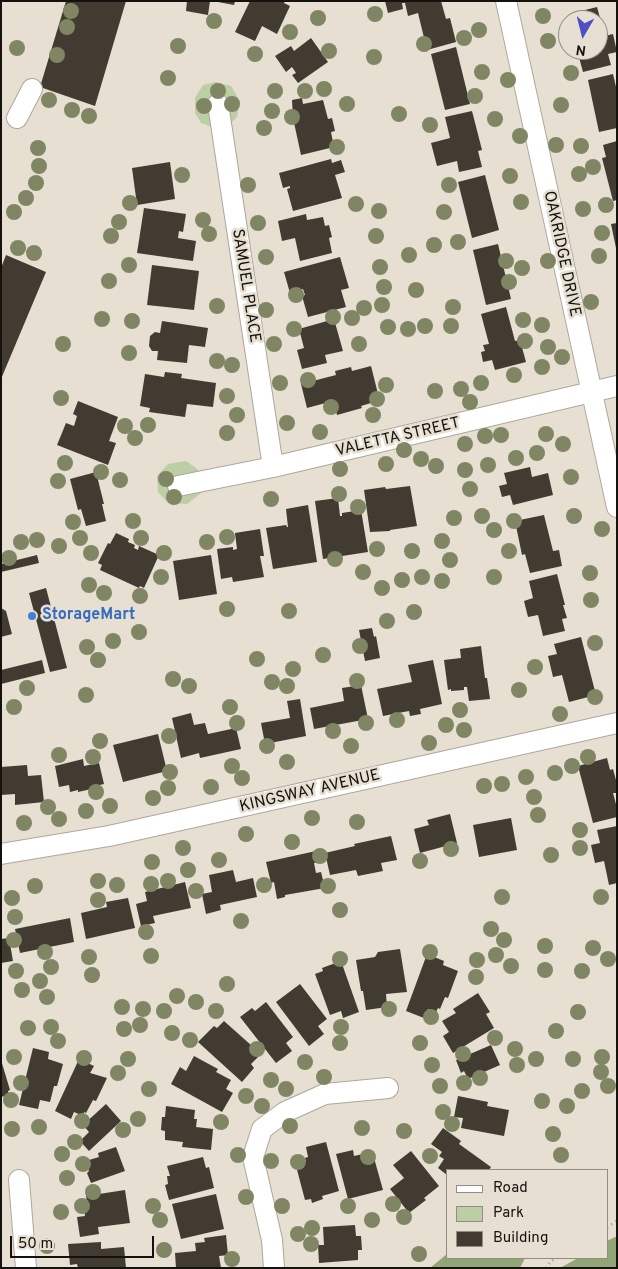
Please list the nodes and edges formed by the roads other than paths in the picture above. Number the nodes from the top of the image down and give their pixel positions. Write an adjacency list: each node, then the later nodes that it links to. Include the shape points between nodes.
1 (506, 1): 6 (street, OAKRIDGE DRIVE)
2 (32, 89): 4 (street)
3 (218, 104): 7 (street, SAMUEL PLACE)
4 (17, 118)
5 (617, 386): 6 (street, VALETTA STREET)
6 (591, 392): 7 (street, VALETTA STREET); 9 (street, OAKRIDGE DRIVE)
7 (273, 468): 8 (street, VALETTA STREET)
8 (178, 486)
9 (617, 507)
10 (617, 723): 11 (street, KINGSWAY AVENUE, via 109,836)
11 (1, 854)
12 (388, 1088): 15 (street, via 325,1094 285,1112 262,1129 253,1158 272,1240)
13 (19, 1180): 14 (street)
14 (26, 1268)
15 (274, 1268)

